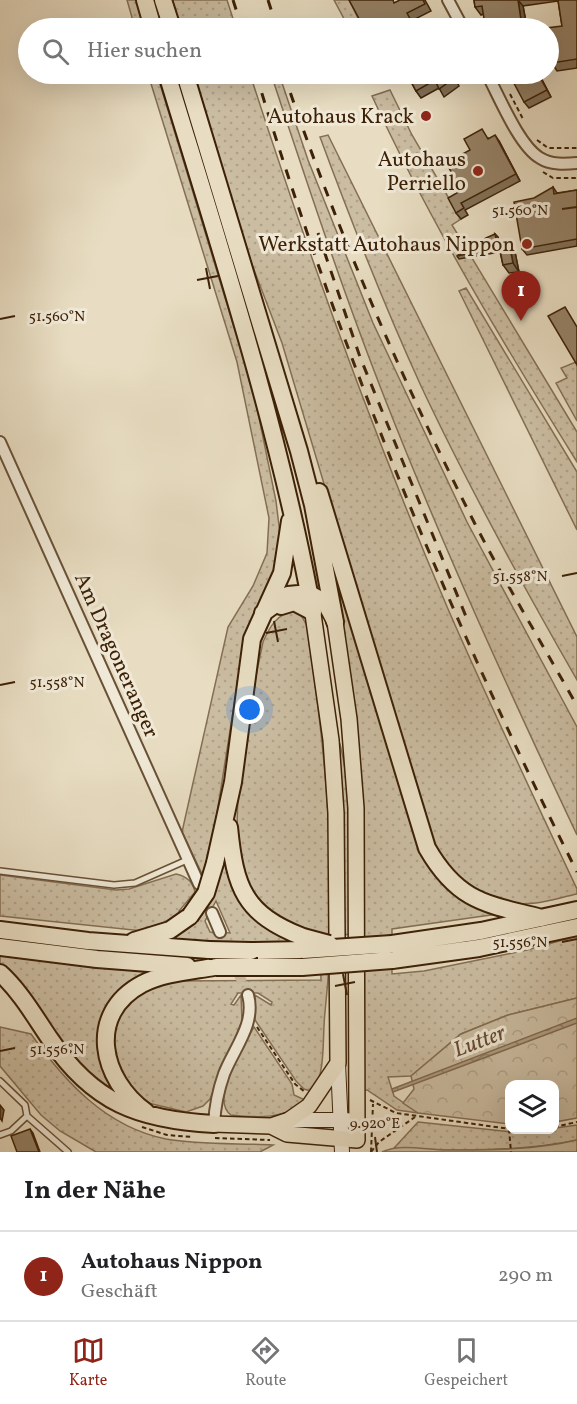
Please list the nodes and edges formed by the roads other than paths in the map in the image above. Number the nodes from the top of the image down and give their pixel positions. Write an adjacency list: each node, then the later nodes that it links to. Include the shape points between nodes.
1 (144, 0): 4 (highway)
2 (163, 0): 5 (highway)
3 (448, 0): 6 (street)
4 (150, 18)
5 (169, 18)
6 (458, 18)
7 (170, 84): 13 (highway, via 264,393)
8 (188, 84): 12 (highway)
9 (492, 84): 10 (street, via 524,142 538,158)
10 (577, 163)
11 (0, 442): 20 (street, Am Dragoneranger)
12 (299, 451): 17 (highway); 25 (highway, via 328,516 427,848 440,871 476,900)
13 (292, 505): 14 (highway); 16 (highway, via 282,573)
14 (309, 593): 15 (main road); 16 (highway, via 288,595); 17 (main road, via 324,601)
15 (313, 612): 18 (highway, via 294,602 281,606 264,625); 36 (main road, via 331,741 336,813)
16 (263, 613): 18 (highway, via 253,635)
17 (335, 622): 42 (main road, via 349,719 356,808)
18 (250, 658): 19 (highway)
19 (228, 814): 29 (highway, bridge, via 206,893 190,916 170,930); 31 (highway, via 233,863 243,894 253,908)
20 (187, 860): 21 (lane, via 135,883 114,885); 22 (street, Am Dragoneranger)
21 (0, 871)
22 (199, 884)
23 (577, 910): 25 (highway)
24 (212, 913): 28 (street)
25 (552, 922): 26 (highway); 32 (highway, via 458,935)
26 (577, 927)
27 (0, 930): 29 (highway)
28 (220, 932)
29 (121, 945): 31 (highway, bridge)
30 (0, 947): 33 (highway, via 107,960)
31 (303, 951): 32 (highway, bridge); 32 (highway, bridge, via 344,948); 33 (highway, bridge, via 258,968)
32 (392, 952)
33 (215, 967): 39 (highway, via 144,983 124,998 112,1015 105,1046 110,1068 126,1094)
34 (0, 973): 39 (highway, via 80,1076 111,1101)
35 (248, 995): 43 (street, via 249,1019 220,1085)
36 (338, 1063): 40 (main road); 41 (main road, via 316,1098)
37 (0, 1081): 38 (lane, via 25,1105)
38 (27, 1116): 45 (lane); 47 (lane)
39 (152, 1116): 43 (highway)
40 (340, 1119): 41 (main road); 42 (main road); 46 (main road)
41 (289, 1120): 44 (main road)
42 (357, 1120): 46 (main road)
43 (211, 1131): 44 (main road)
44 (273, 1133): 46 (main road)
45 (0, 1136)
46 (350, 1146)
47 (68, 1152)

